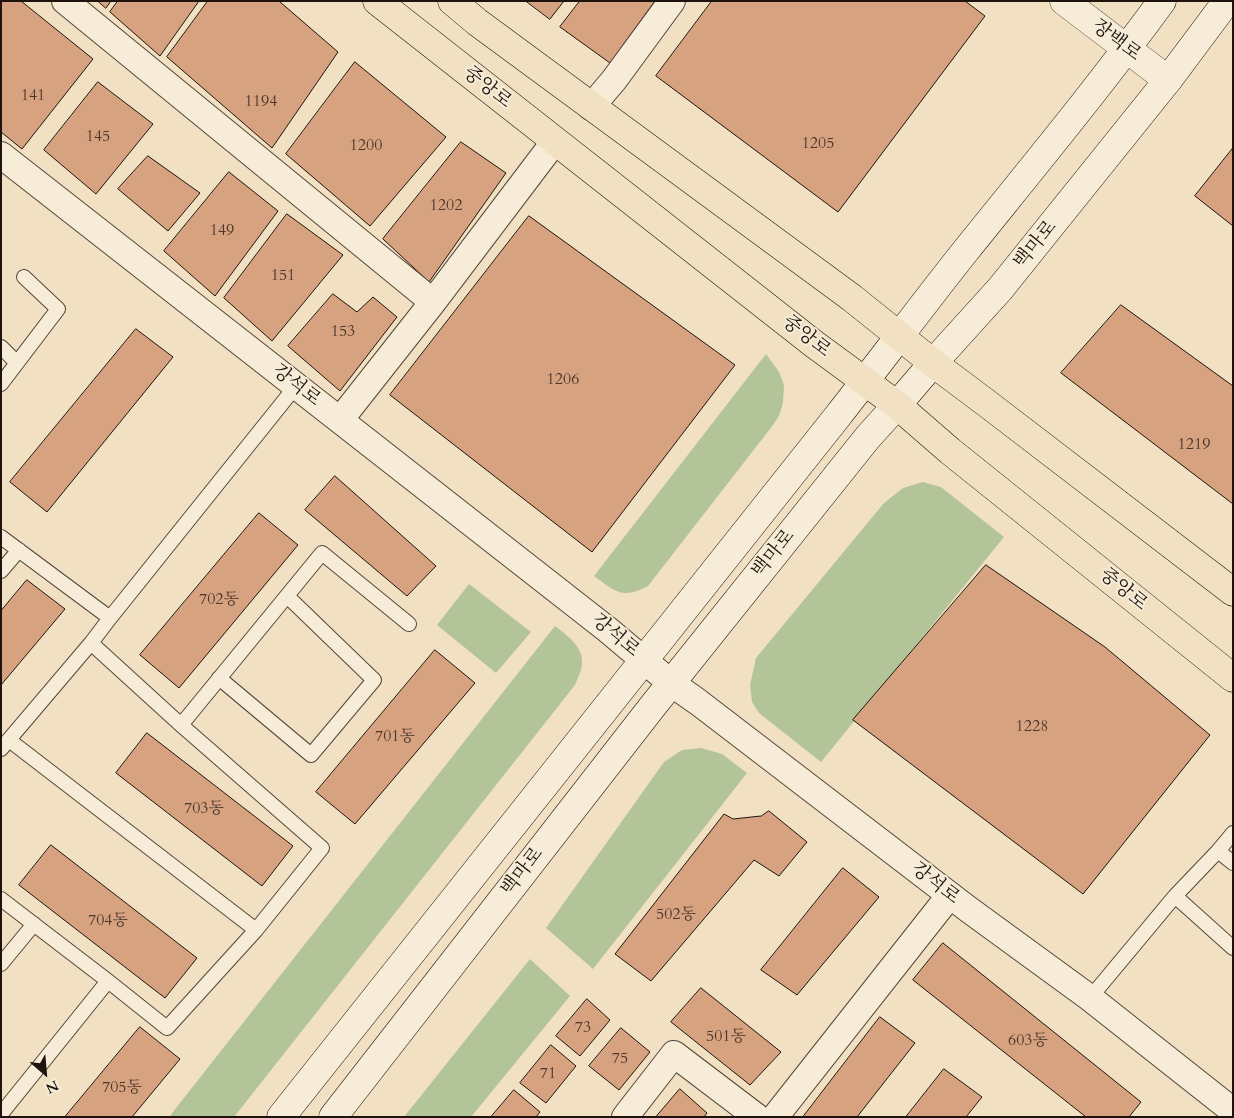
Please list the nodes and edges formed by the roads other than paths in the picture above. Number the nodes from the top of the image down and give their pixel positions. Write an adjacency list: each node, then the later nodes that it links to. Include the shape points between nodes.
1 (65, 1): 16 (street)
2 (377, 1): 13 (main road, 중앙로)
3 (445, 1): 9 (lane)
4 (452, 1): 9 (main road)
5 (672, 1): 12 (street)
6 (1064, 1): 10 (main road, 장백로)
7 (1162, 1): 10 (main road, 백마로)
8 (1227, 1): 11 (main road, 백마로)
9 (477, 22): 12 (main road)
10 (1127, 48): 11 (main road, 장백로); 17 (main road, 백마로)
11 (1168, 80): 20 (main road, 백마로, via 1000,289)
12 (591, 107): 17 (main road, via 852,298)
13 (555, 141): 16 (street); 21 (main road, 중앙로)
14 (1, 155): 23 (street, 강석로)
15 (24, 276): 19 (lane, via 58,309)
16 (433, 302): 25 (street)
17 (900, 337): 20 (main road); 21 (main road, 백마로)
18 (1, 347): 19 (lane)
19 (17, 363): 22 (lane)
20 (933, 363): 24 (main road, 백마로); 29 (main road)
21 (865, 381): 24 (main road, 중앙로); 34 (main road, 백마로)
22 (1, 384)
23 (296, 386): 25 (street, 강석로); 31 (lane)
24 (897, 406): 36 (main road, 중앙로); 37 (main road, 백마로, via 868,437)
25 (340, 420): 34 (street, 강석로)
26 (1, 537): 27 (lane)
27 (19, 550): 28 (lane); 31 (lane)
28 (1, 571)
29 (1233, 592)
30 (287, 596): 32 (lane, via 322,553); 35 (lane); 35 (lane, via 374,680 311,755)
31 (110, 618): 33 (lane)
32 (409, 624)
33 (91, 643): 38 (lane); 39 (lane)
34 (644, 661): 37 (street, 강석로); 54 (main road, 백마로)
35 (219, 678): 38 (lane)
36 (1233, 678)
37 (671, 683): 43 (street, 강석로); 55 (main road, 백마로)
38 (180, 725): 47 (lane, via 322,848)
39 (5, 745): 47 (lane)
40 (1233, 833): 41 (lane)
41 (1218, 851): 42 (lane); 44 (lane)
42 (1233, 863)
43 (950, 895): 51 (street, 강석로); 58 (street)
44 (1176, 896): 48 (lane); 51 (lane)
45 (1, 899): 46 (lane)
46 (34, 924): 49 (lane); 50 (lane)
47 (256, 930): 50 (lane, via 167,1028)
48 (1233, 948)
49 (1, 964)
50 (108, 981): 53 (lane)
51 (1090, 998): 52 (street, 강석로)
52 (1233, 1111)
53 (1, 1114)
54 (281, 1117)
55 (333, 1117)
56 (625, 1117): 57 (street, via 674,1054)
57 (757, 1117)
58 (775, 1117)

